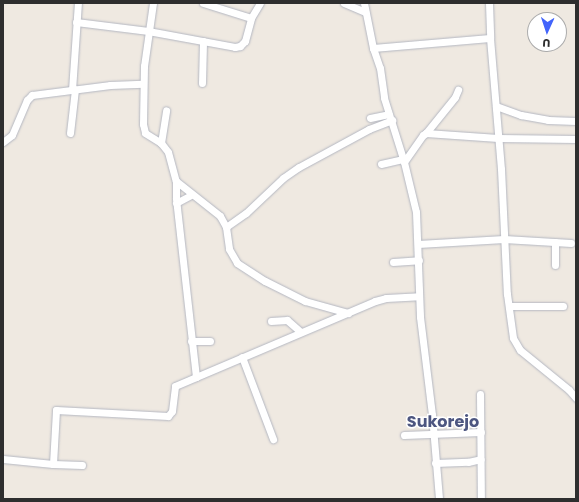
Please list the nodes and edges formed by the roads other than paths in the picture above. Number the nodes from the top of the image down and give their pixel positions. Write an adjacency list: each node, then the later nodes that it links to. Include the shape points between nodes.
1 (78, 3): 10 (street)
2 (153, 3): 11 (street)
3 (203, 3): 9 (street)
4 (260, 3): 9 (street)
5 (344, 3): 8 (street)
6 (364, 3): 8 (street)
7 (489, 3): 12 (street)
8 (365, 12): 14 (street)
9 (251, 18): 13 (street, via 245,41 240,46)
10 (76, 22): 11 (street); 17 (street)
11 (148, 31): 13 (street); 16 (street)
12 (490, 38): 14 (street); 19 (street)
13 (202, 41): 15 (street)
14 (373, 48): 21 (street, via 380,68 384,98)
15 (202, 82)
16 (143, 84): 17 (street); 29 (street, via 144,130)
17 (73, 90): 24 (street); 28 (street, via 37,94 28,98 14,132)
18 (458, 90): 25 (street)
19 (496, 106): 23 (street, via 527,116); 26 (street)
20 (166, 110): 29 (street)
21 (390, 117): 22 (street); 30 (street); 35 (street, via 295,170)
22 (370, 118)
23 (576, 121)
24 (70, 133)
25 (426, 133): 26 (street); 30 (street)
26 (498, 138): 27 (street); 36 (street)
27 (576, 139)
28 (3, 142)
29 (161, 143): 32 (street, via 171,158)
30 (403, 160): 31 (street); 39 (street, via 416,212)
31 (380, 164)
32 (176, 181): 33 (street); 34 (street)
33 (191, 195): 34 (street); 35 (street, via 220,216)
34 (176, 203): 49 (street)
35 (226, 227): 46 (street, via 227,243 232,256 244,269 305,300)
36 (504, 239): 37 (street); 39 (street); 44 (street)
37 (555, 242): 38 (street); 42 (street)
38 (572, 243)
39 (418, 244): 40 (street)
40 (419, 260): 41 (street); 43 (street)
41 (393, 262)
42 (555, 265)
43 (419, 296): 46 (street, via 380,299); 56 (street)
44 (509, 306): 45 (street); 54 (street, via 515,344)
45 (563, 306)
46 (348, 313): 48 (street)
47 (271, 321): 48 (street, via 286,320)
48 (301, 332): 51 (street)
49 (191, 341): 50 (street); 52 (street)
50 (210, 341)
51 (242, 357): 52 (street); 58 (street)
52 (196, 377): 62 (street, via 175,386 172,411 168,416 56,410)
53 (480, 394): 55 (street)
54 (576, 398)
55 (481, 432): 56 (street); 60 (street)
56 (433, 434): 57 (street); 61 (street)
57 (404, 435)
58 (273, 439)
59 (3, 459): 62 (street)
60 (481, 459): 61 (street); 65 (street)
61 (436, 463): 64 (street)
62 (53, 464): 63 (street)
63 (82, 465)
64 (439, 499)
65 (481, 499)

